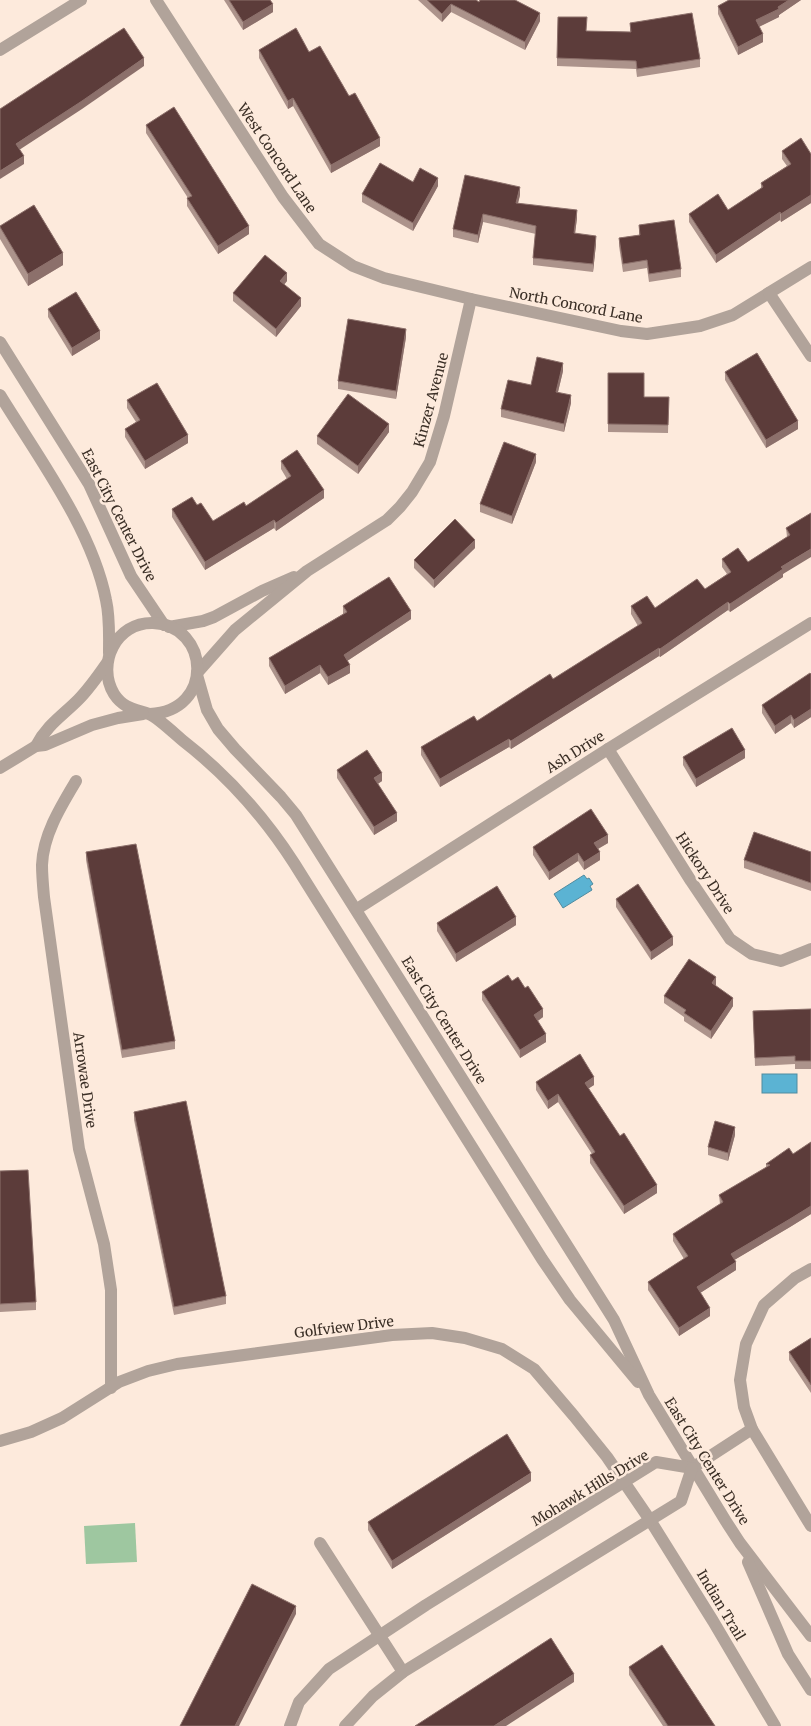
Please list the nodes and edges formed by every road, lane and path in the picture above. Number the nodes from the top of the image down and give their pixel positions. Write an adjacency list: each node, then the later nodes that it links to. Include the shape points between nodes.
1 (81, 0): 3 (street)
2 (156, 0): 6 (street, West Concord Lane, via 282,197 319,244 353,266 384,278)
3 (0, 50)
4 (811, 267): 5 (street, North Concord Lane)
5 (769, 293): 6 (street, North Concord Lane, via 733,314 700,326 646,334); 8 (street)
6 (471, 299): 10 (street, Kinzer Avenue, via 430,462 412,492 387,520)
7 (0, 342): 12 (street, East City Center Drive, via 89,484 131,576)
8 (811, 356)
9 (0, 396): 13 (street, via 55,483 90,548 106,601)
10 (307, 571): 12 (street, Kinzer Avenue, via 214,617); 14 (street, Kinzer Avenue, via 236,630)
11 (811, 623): 17 (street, Ash Drive)
12 (167, 626): 13 (street, via 152,623 130,629 114,644); 14 (street, via 192,646)
13 (108, 658): 15 (street, via 107,674 116,696 134,711); 16 (street, via 93,684 48,727)
14 (197, 674): 15 (street, via 192,691 181,704 161,714); 20 (street, East City Center Drive, via 213,723 292,810)
15 (147, 714): 16 (street, via 92,725); 24 (street, East City Center Drive, via 188,744 271,829 542,1259 570,1300)
16 (36, 746): 18 (street)
17 (608, 749): 20 (street, Ash Drive); 21 (street, Hickory Drive, via 730,939 752,954 781,961)
18 (0, 768)
19 (76, 781): 23 (street, Arrowae Drive, via 57,814 42,864 79,1149 104,1244 110,1290)
20 (357, 909): 24 (street, East City Center Drive, via 614,1320)
21 (811, 949)
22 (811, 1269): 25 (street, via 794,1278 764,1305 746,1344 740,1380 744,1407)
23 (111, 1388): 26 (street, Golfview Drive, via 62,1418); 28 (street, Golfview Drive, via 148,1371 178,1364 392,1335 432,1333 465,1338 502,1349 534,1369)
24 (649, 1395): 27 (street, East City Center Drive)
25 (752, 1429): 27 (street); 31 (street)
26 (0, 1441)
27 (692, 1468): 28 (street, Mohawk Hills Drive, via 656,1462); 30 (street, via 681,1501); 33 (street, East City Center Drive)
28 (625, 1482): 29 (street, Golfview Drive); 34 (street, Mohawk Hills Drive)
29 (638, 1502): 30 (street, Indian Trail)
30 (650, 1520): 36 (street); 40 (street, Indian Trail)
31 (811, 1526)
32 (320, 1543): 34 (street)
33 (740, 1543): 35 (street, East City Center Drive); 37 (street, East City Center Drive, via 788,1654)
34 (379, 1636): 36 (street); 38 (street, Mohawk Hills Drive, via 329,1669 299,1702)
35 (811, 1636)
36 (403, 1672): 39 (street, via 373,1696)
37 (811, 1690)
38 (290, 1726)
39 (345, 1726)
40 (775, 1726)

